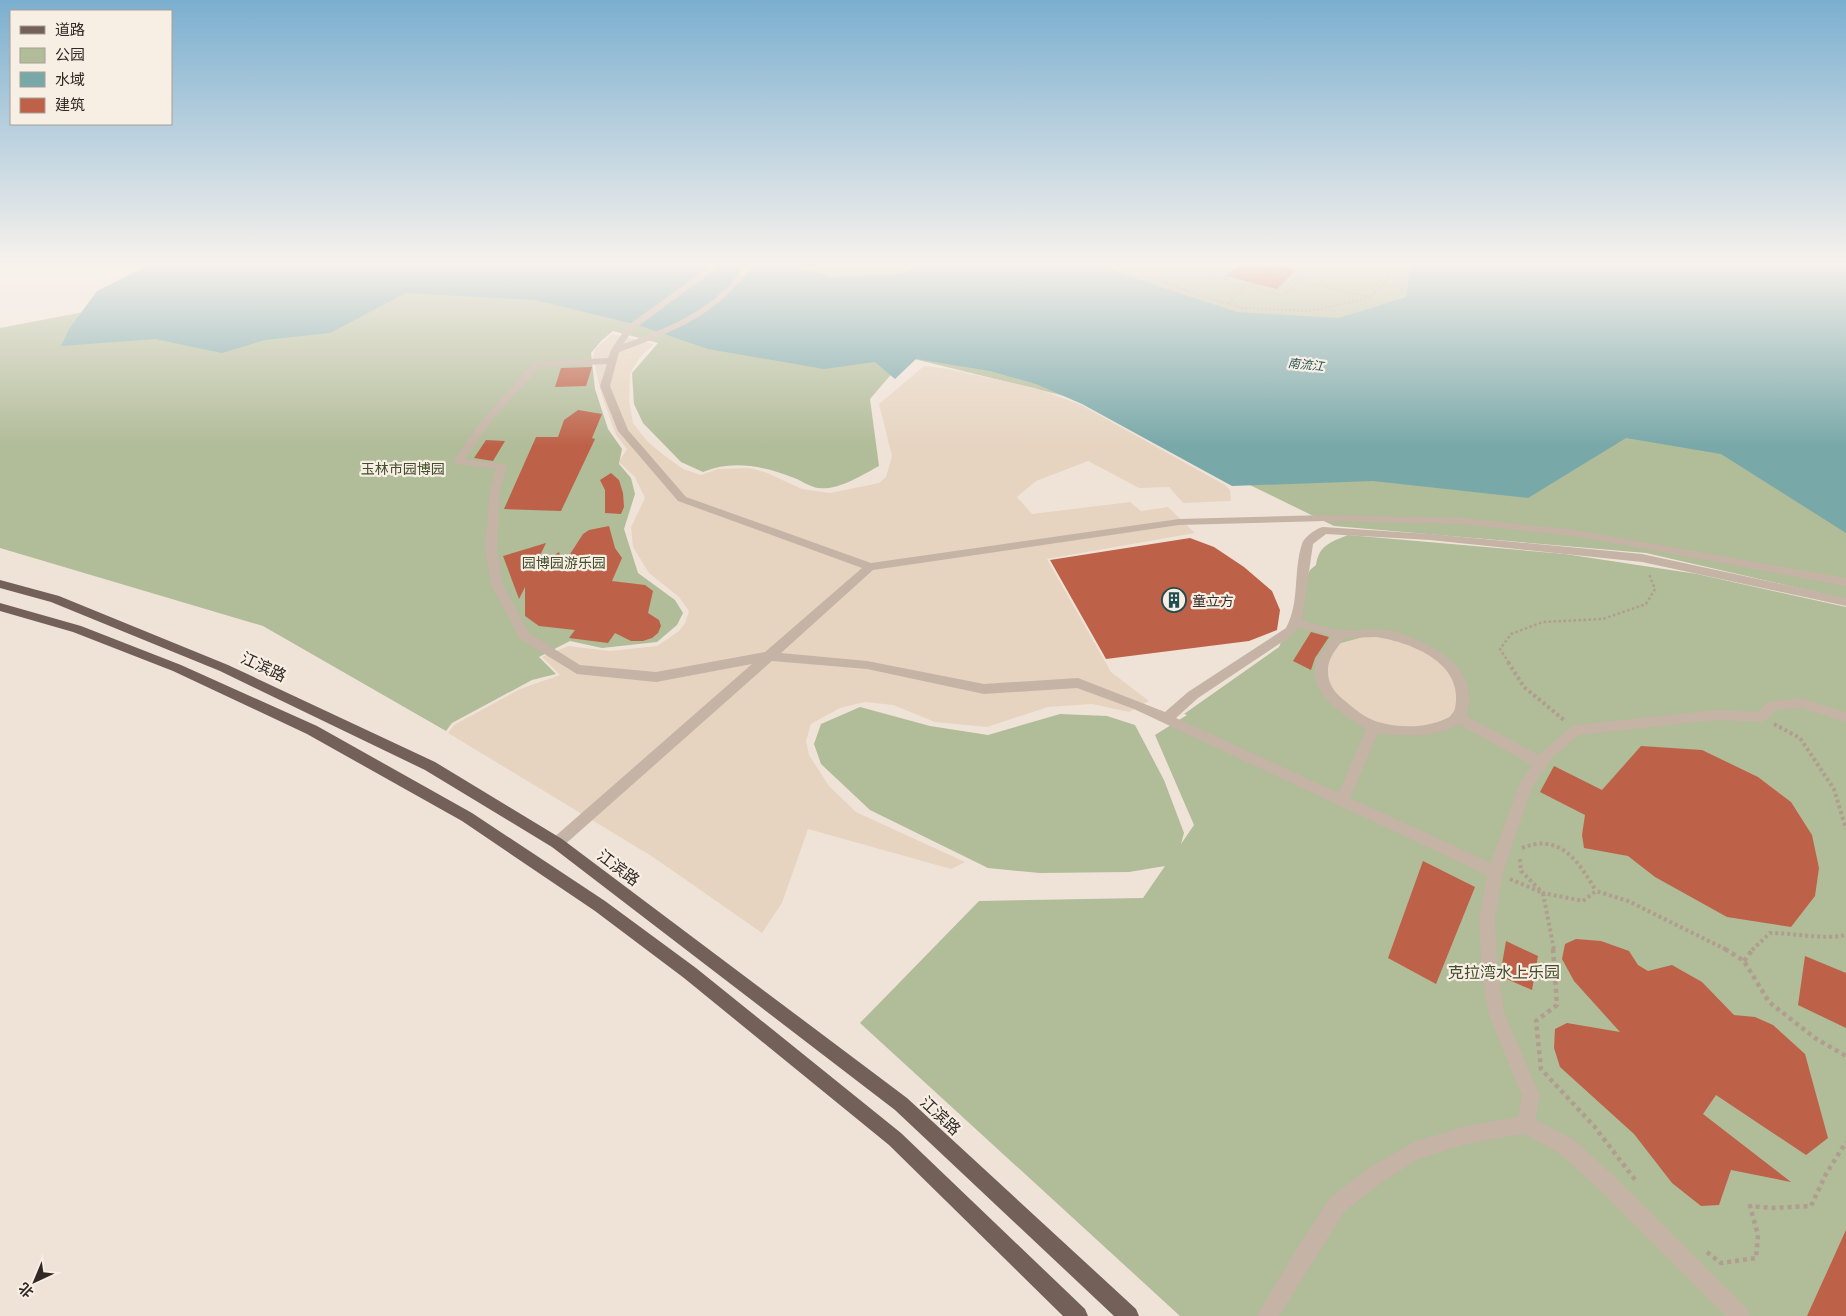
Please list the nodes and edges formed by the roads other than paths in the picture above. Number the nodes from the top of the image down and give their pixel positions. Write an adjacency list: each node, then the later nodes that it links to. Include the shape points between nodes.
1 (636, 323): 3 (street)
2 (679, 323): 3 (street)
3 (613, 355): 4 (street, via 605,386 623,431 682,499); 11 (street, via 537,364 488,420 458,461 502,467 495,488 491,549 497,586 524,636 577,669 656,677)
4 (870, 567): 5 (street, via 1179,522 1325,518 1460,521 1575,533); 11 (street)
5 (1846, 582)
6 (0, 584): 18 (main road, 江滨路, via 55,599 224,668 430,766)
7 (1846, 602): 9 (street, via 1642,558 1323,530 1308,543)
8 (0, 607): 21 (main road, via 77,629 177,668 312,730 467,817 600,906 690,973 888,1133)
9 (1295, 622): 10 (street); 14 (street, via 1290,630 1193,695)
10 (1338, 634): 13 (street, via 1396,636 1442,658 1460,681 1464,703); 15 (street, via 1323,661 1321,677 1330,696)
11 (769, 656): 14 (street, via 867,665 984,689 1078,683); 18 (street)
12 (1846, 717): 16 (street, via 1800,703 1773,705 1761,717 1716,716 1576,730)
13 (1459, 718): 15 (street, via 1448,725 1428,730 1408,732); 16 (street)
14 (1166, 719): 17 (street)
15 (1374, 727): 17 (street)
16 (1541, 763): 19 (street, via 1526,785)
17 (1342, 801): 19 (street)
18 (557, 843): 22 (main road, 江滨路, via 901,1104)
19 (1495, 872): 20 (street, via 1486,918 1490,974 1497,1015 1531,1096)
20 (1525, 1125): 23 (street, via 1466,1134 1414,1151 1374,1176 1337,1205); 24 (street, via 1566,1146)
21 (1078, 1316)
22 (1129, 1316)
23 (1267, 1316)
24 (1740, 1316)

